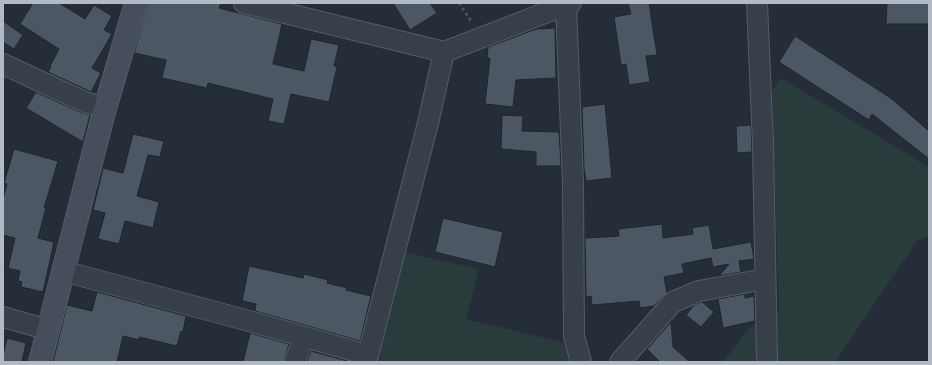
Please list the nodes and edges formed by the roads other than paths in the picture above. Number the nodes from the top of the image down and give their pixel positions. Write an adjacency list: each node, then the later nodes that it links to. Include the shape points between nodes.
1 (136, 3): 7 (street)
2 (244, 3): 5 (street)
3 (757, 3): 9 (street)
4 (568, 4): 5 (street); 16 (street, via 574,336)
5 (444, 52): 13 (street, via 368,355)
6 (3, 64): 7 (street, via 87,103)
7 (106, 107): 8 (street)
8 (63, 271): 11 (street); 12 (street)
9 (765, 279): 17 (street, via 699,291 673,302); 18 (street)
10 (3, 317): 11 (street)
11 (49, 330): 14 (street)
12 (304, 337): 13 (street); 15 (street)
13 (362, 358)
14 (40, 362)
15 (295, 362)
16 (581, 362)
17 (620, 362)
18 (767, 362)

